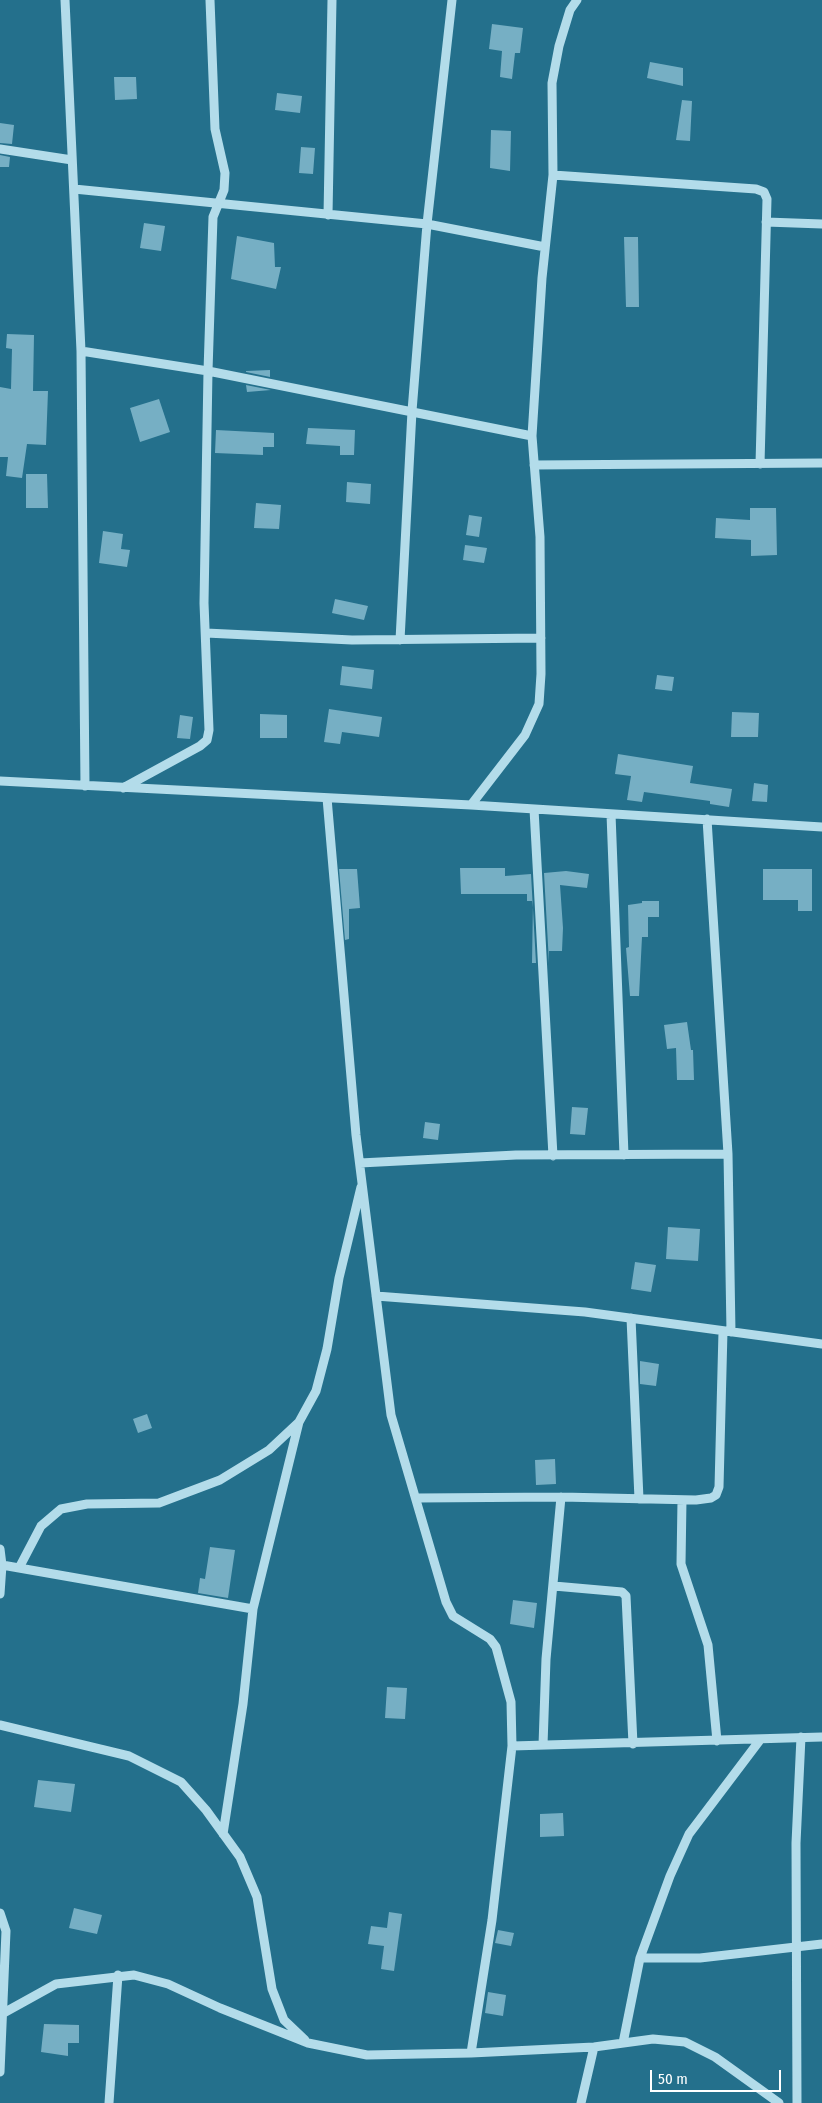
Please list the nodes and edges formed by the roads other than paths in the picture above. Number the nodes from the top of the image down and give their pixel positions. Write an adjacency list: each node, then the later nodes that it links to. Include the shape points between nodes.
1 (65, 0): 7 (street)
2 (210, 0): 10 (street, via 215,129 225,173 224,190)
3 (332, 0): 11 (street)
4 (452, 0): 13 (street)
5 (577, 0): 8 (street, via 570,10 559,46 552,83)
6 (0, 148): 7 (street)
7 (72, 160): 9 (street)
8 (553, 175): 12 (street, via 756,189 764,192 767,199); 15 (street)
9 (74, 189): 10 (street); 16 (street)
10 (217, 205): 11 (street); 17 (street, via 213,217)
11 (328, 215): 13 (street)
12 (766, 222): 14 (street); 21 (street)
13 (427, 224): 15 (street); 18 (street)
14 (822, 224)
15 (546, 247): 19 (street)
16 (81, 350): 17 (street); 27 (street)
17 (208, 371): 18 (street); 23 (street)
18 (412, 411): 19 (street); 25 (street)
19 (532, 436): 22 (street)
20 (822, 463): 21 (street)
21 (760, 464): 22 (street)
22 (534, 465): 24 (street, via 540,538)
23 (206, 633): 25 (street); 28 (street, via 207,740)
24 (541, 638): 25 (street); 30 (street, via 538,704 525,735)
25 (400, 640)
26 (0, 781): 27 (street)
27 (85, 786): 28 (street)
28 (123, 788): 29 (street)
29 (327, 798): 30 (street); 38 (street)
30 (471, 805): 31 (street)
31 (534, 809): 32 (street); 37 (street)
32 (612, 814): 33 (street); 36 (street)
33 (707, 819): 34 (street); 35 (street)
34 (822, 827)
35 (728, 1154): 36 (street); 42 (street)
36 (624, 1155): 37 (street)
37 (553, 1156): 38 (street)
38 (360, 1163): 39 (street)
39 (362, 1182): 40 (street); 44 (street, via 316,1391)
40 (376, 1296): 41 (street); 46 (street, via 390,1415)
41 (631, 1318): 42 (street); 47 (street)
42 (727, 1331): 43 (street); 48 (street, via 719,1487 711,1498)
43 (822, 1344)
44 (299, 1422): 51 (street, via 269,1450 220,1480 159,1503 87,1504 61,1509 41,1526); 54 (street)
45 (561, 1497): 46 (street); 47 (street); 52 (street)
46 (417, 1498): 62 (street, via 446,1602 453,1616 490,1639 496,1648 510,1702)
47 (639, 1499): 48 (street)
48 (682, 1500): 59 (street, via 681,1564 708,1645)
49 (0, 1549): 50 (street)
50 (2, 1565): 51 (street); 53 (street)
51 (19, 1568): 54 (street)
52 (554, 1586): 60 (street, via 622,1592 626,1596); 61 (street, via 546,1659)
53 (0, 1594)
54 (253, 1609): 63 (street, via 243,1704)
55 (0, 1725): 63 (street, via 129,1756 180,1782)
56 (801, 1737): 57 (street); 58 (street); 66 (street, via 796,1843)
57 (822, 1737)
58 (760, 1740): 59 (street); 67 (street, via 688,1834)
59 (717, 1741): 60 (street)
60 (633, 1744): 61 (street)
61 (543, 1745): 62 (street)
62 (512, 1746): 73 (street, via 492,1920)
63 (223, 1834): 70 (street, via 240,1857 257,1897 272,1989 284,2020)
64 (0, 1913): 69 (street, via 6,1931)
65 (822, 1944): 66 (street)
66 (798, 1947): 67 (street, via 700,1958); 78 (street)
67 (640, 1958): 71 (street)
68 (118, 1975): 69 (street, via 56,1984); 70 (street, via 134,1974 168,1984); 75 (street)
69 (2, 2015): 74 (street)
70 (308, 2043): 73 (street, via 367,2055)
71 (623, 2043): 72 (street); 77 (street, via 653,2039 685,2042 715,2057)
72 (594, 2047): 73 (street); 76 (street)
73 (471, 2053)
74 (0, 2072)
75 (109, 2103)
76 (581, 2103)
77 (779, 2103)
78 (797, 2103)

